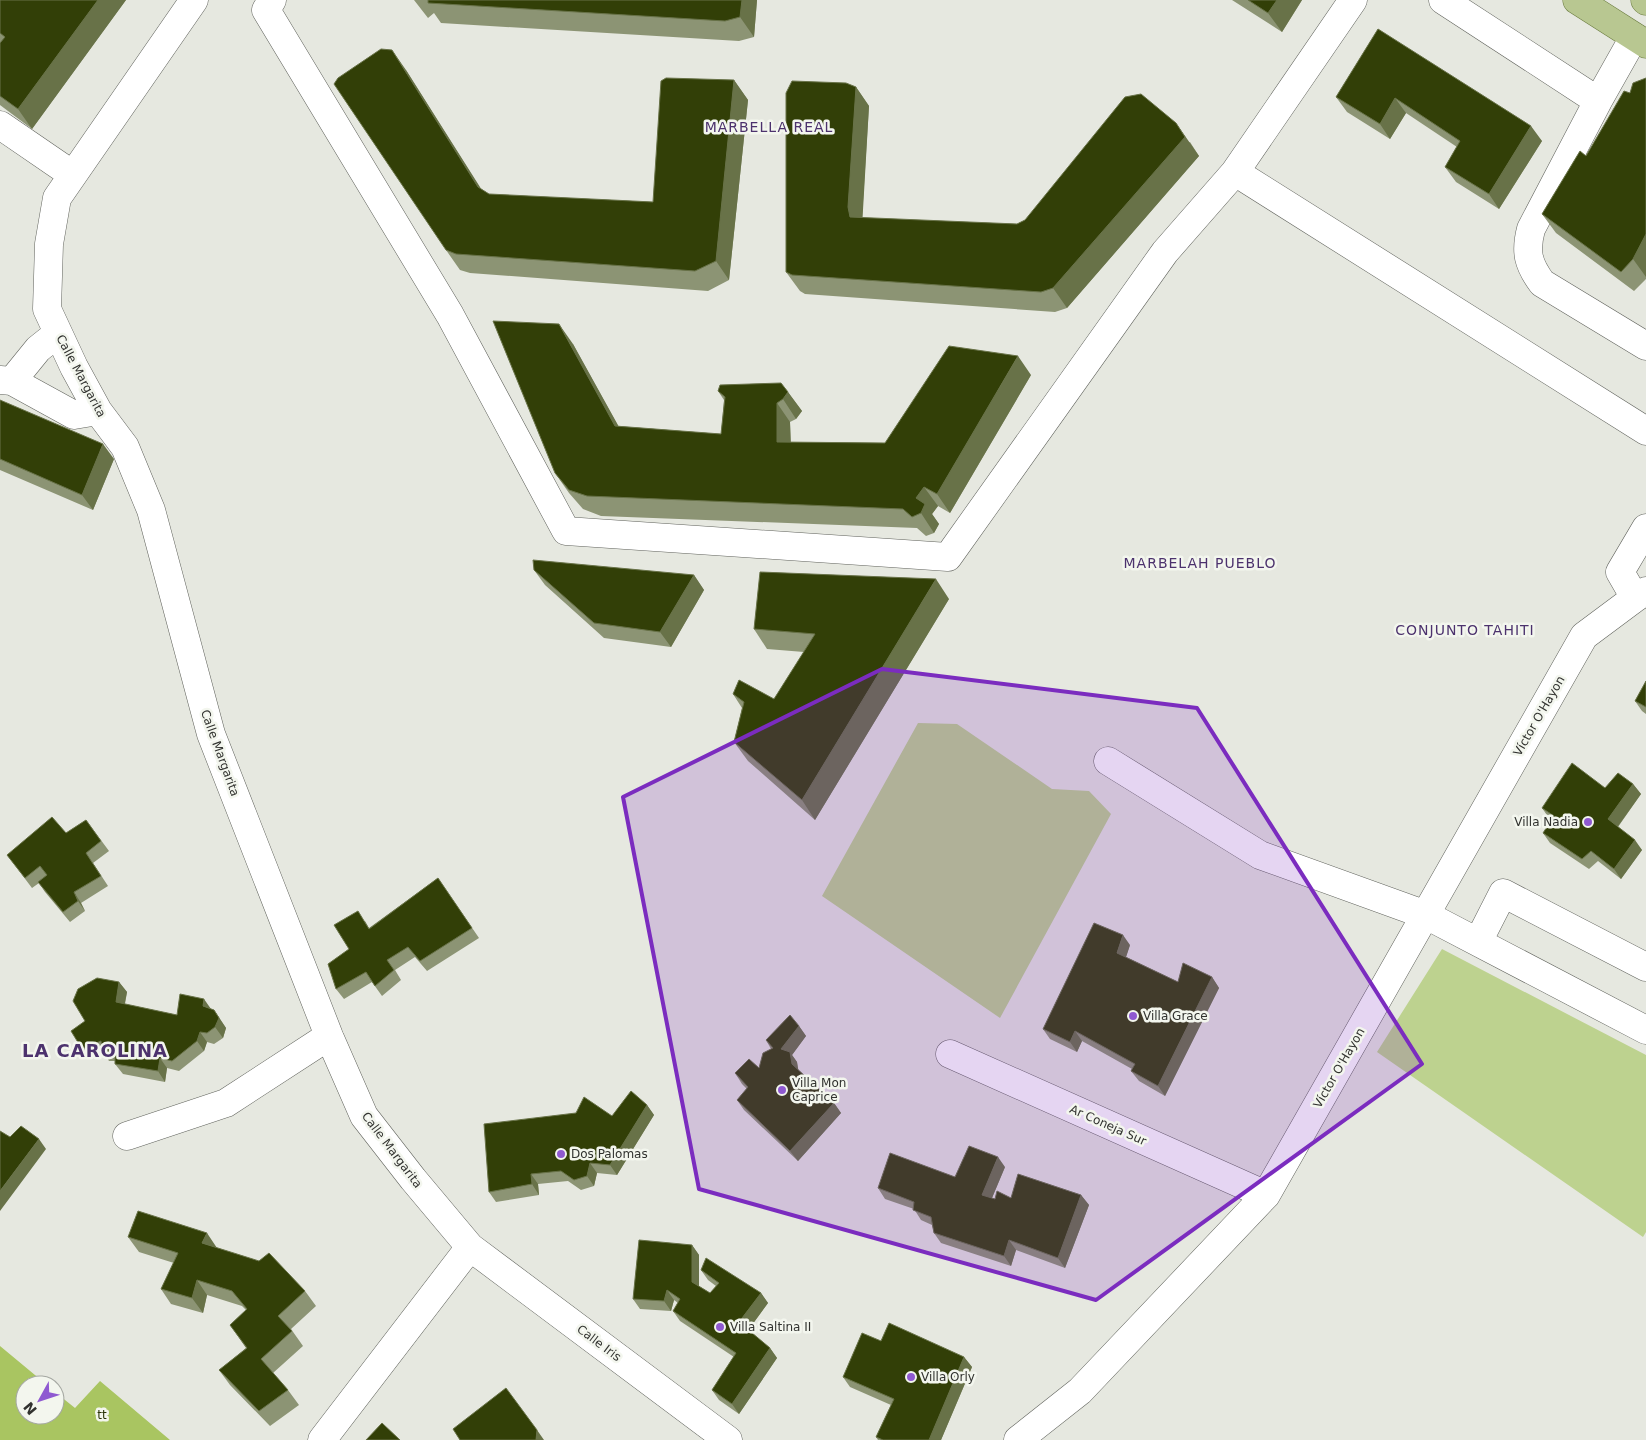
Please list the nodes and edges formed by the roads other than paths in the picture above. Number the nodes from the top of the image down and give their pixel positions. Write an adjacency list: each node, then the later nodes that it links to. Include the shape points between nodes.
1 (194, 0): 10 (street, Calle Margarita)
2 (272, 0): 9 (street, via 266,10 450,315 566,530 948,557 1165,252)
3 (1353, 0): 9 (street)
4 (1443, 0): 7 (street)
5 (1578, 0): 6 (main road)
6 (1640, 41): 7 (street)
7 (1598, 101): 12 (street, via 1531,229 1528,258 1542,283)
8 (0, 125): 10 (street)
9 (1235, 172): 15 (street)
10 (73, 174): 11 (street, Calle Margarita, via 57,198 49,244 47,310)
11 (58, 333): 13 (street); 14 (street, Calle Margarita)
12 (1646, 346)
13 (6, 380): 14 (street, via 74,416)
14 (98, 411): 23 (street, Calle Margarita, via 125,447 151,510 211,734)
15 (1646, 431)
16 (1646, 528): 17 (street, via 1620,572)
17 (1640, 595): 19 (street, Víctor O'Hayon, via 1584,636)
18 (1108, 761): 19 (street, via 1260,855)
19 (1426, 915): 20 (street); 26 (street, Víctor O'Hayon)
20 (1478, 942): 21 (street, via 1503,893); 22 (street)
21 (1646, 967)
22 (1646, 1030)
23 (329, 1036): 25 (street, via 226,1103); 27 (street, Calle Margarita, via 364,1116)
24 (950, 1054): 26 (street, Ar Coneja Sur)
25 (127, 1136)
26 (1266, 1195): 30 (street, Víctor O'Hayon, via 1080,1392)
27 (470, 1247): 28 (street); 29 (street, Calle Iris)
28 (322, 1440)
29 (728, 1440)
30 (1018, 1440)

